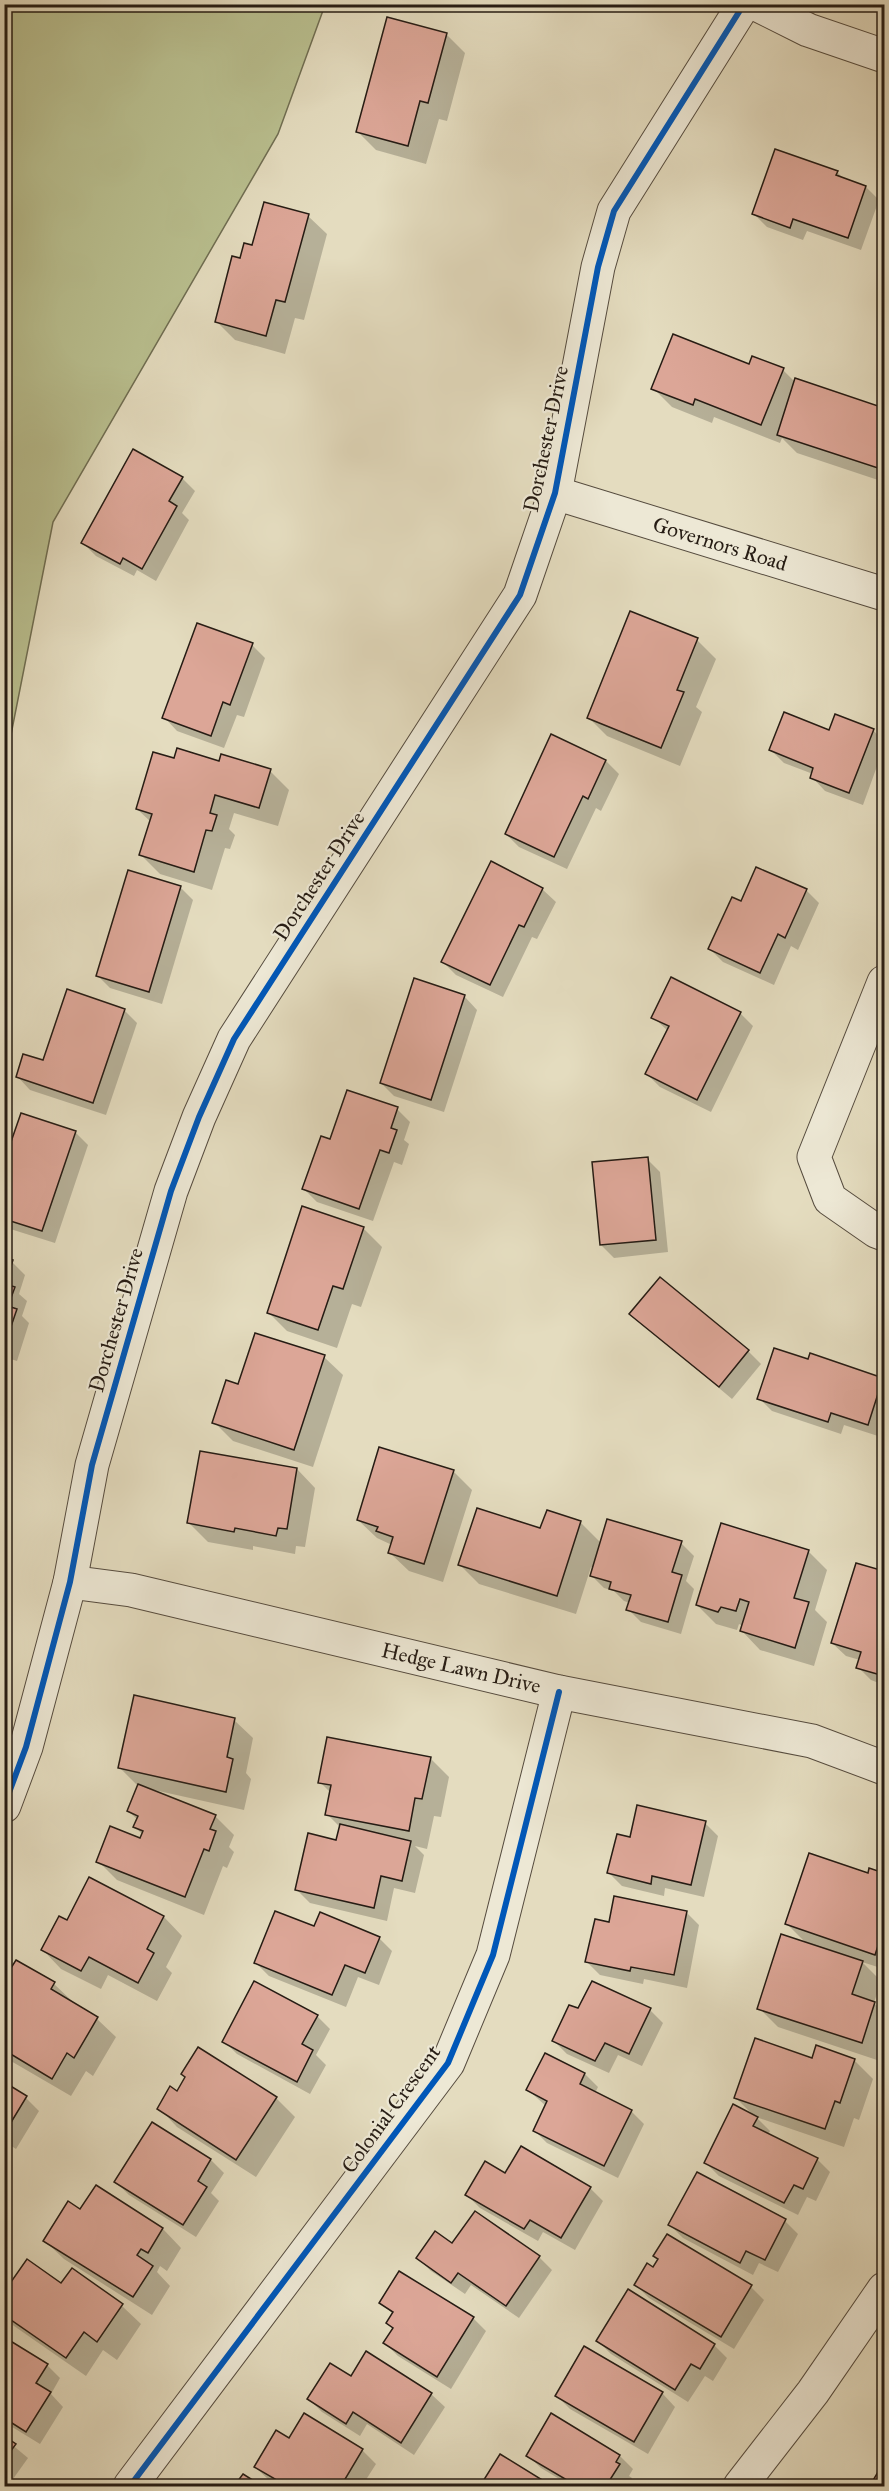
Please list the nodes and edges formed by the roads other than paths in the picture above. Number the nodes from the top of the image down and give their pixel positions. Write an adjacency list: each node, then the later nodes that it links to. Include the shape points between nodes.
1 (744, 4): 4 (street, Dorchester Drive, via 614,211 598,267)
2 (756, 4): 3 (street, via 808,30)
3 (885, 56)
4 (555, 493): 5 (street, Governors Road); 8 (street, Dorchester Drive, via 520,595 234,1039 199,1117 171,1191 92,1465)
5 (885, 594)
6 (885, 982): 7 (street, via 814,1157 830,1199)
7 (885, 1234)
8 (70, 1582): 9 (street, Hedge Lawn Drive, via 131,1590); 11 (street, Dorchester Drive, via 26,1747)
9 (559, 1692): 10 (street, Hedge Lawn Drive, via 812,1741); 13 (street, Colonial Crescent, via 493,1955 448,2063)
10 (885, 1768)
11 (4, 1806)
12 (885, 2289): 14 (street)
13 (130, 2487)
14 (740, 2487)

